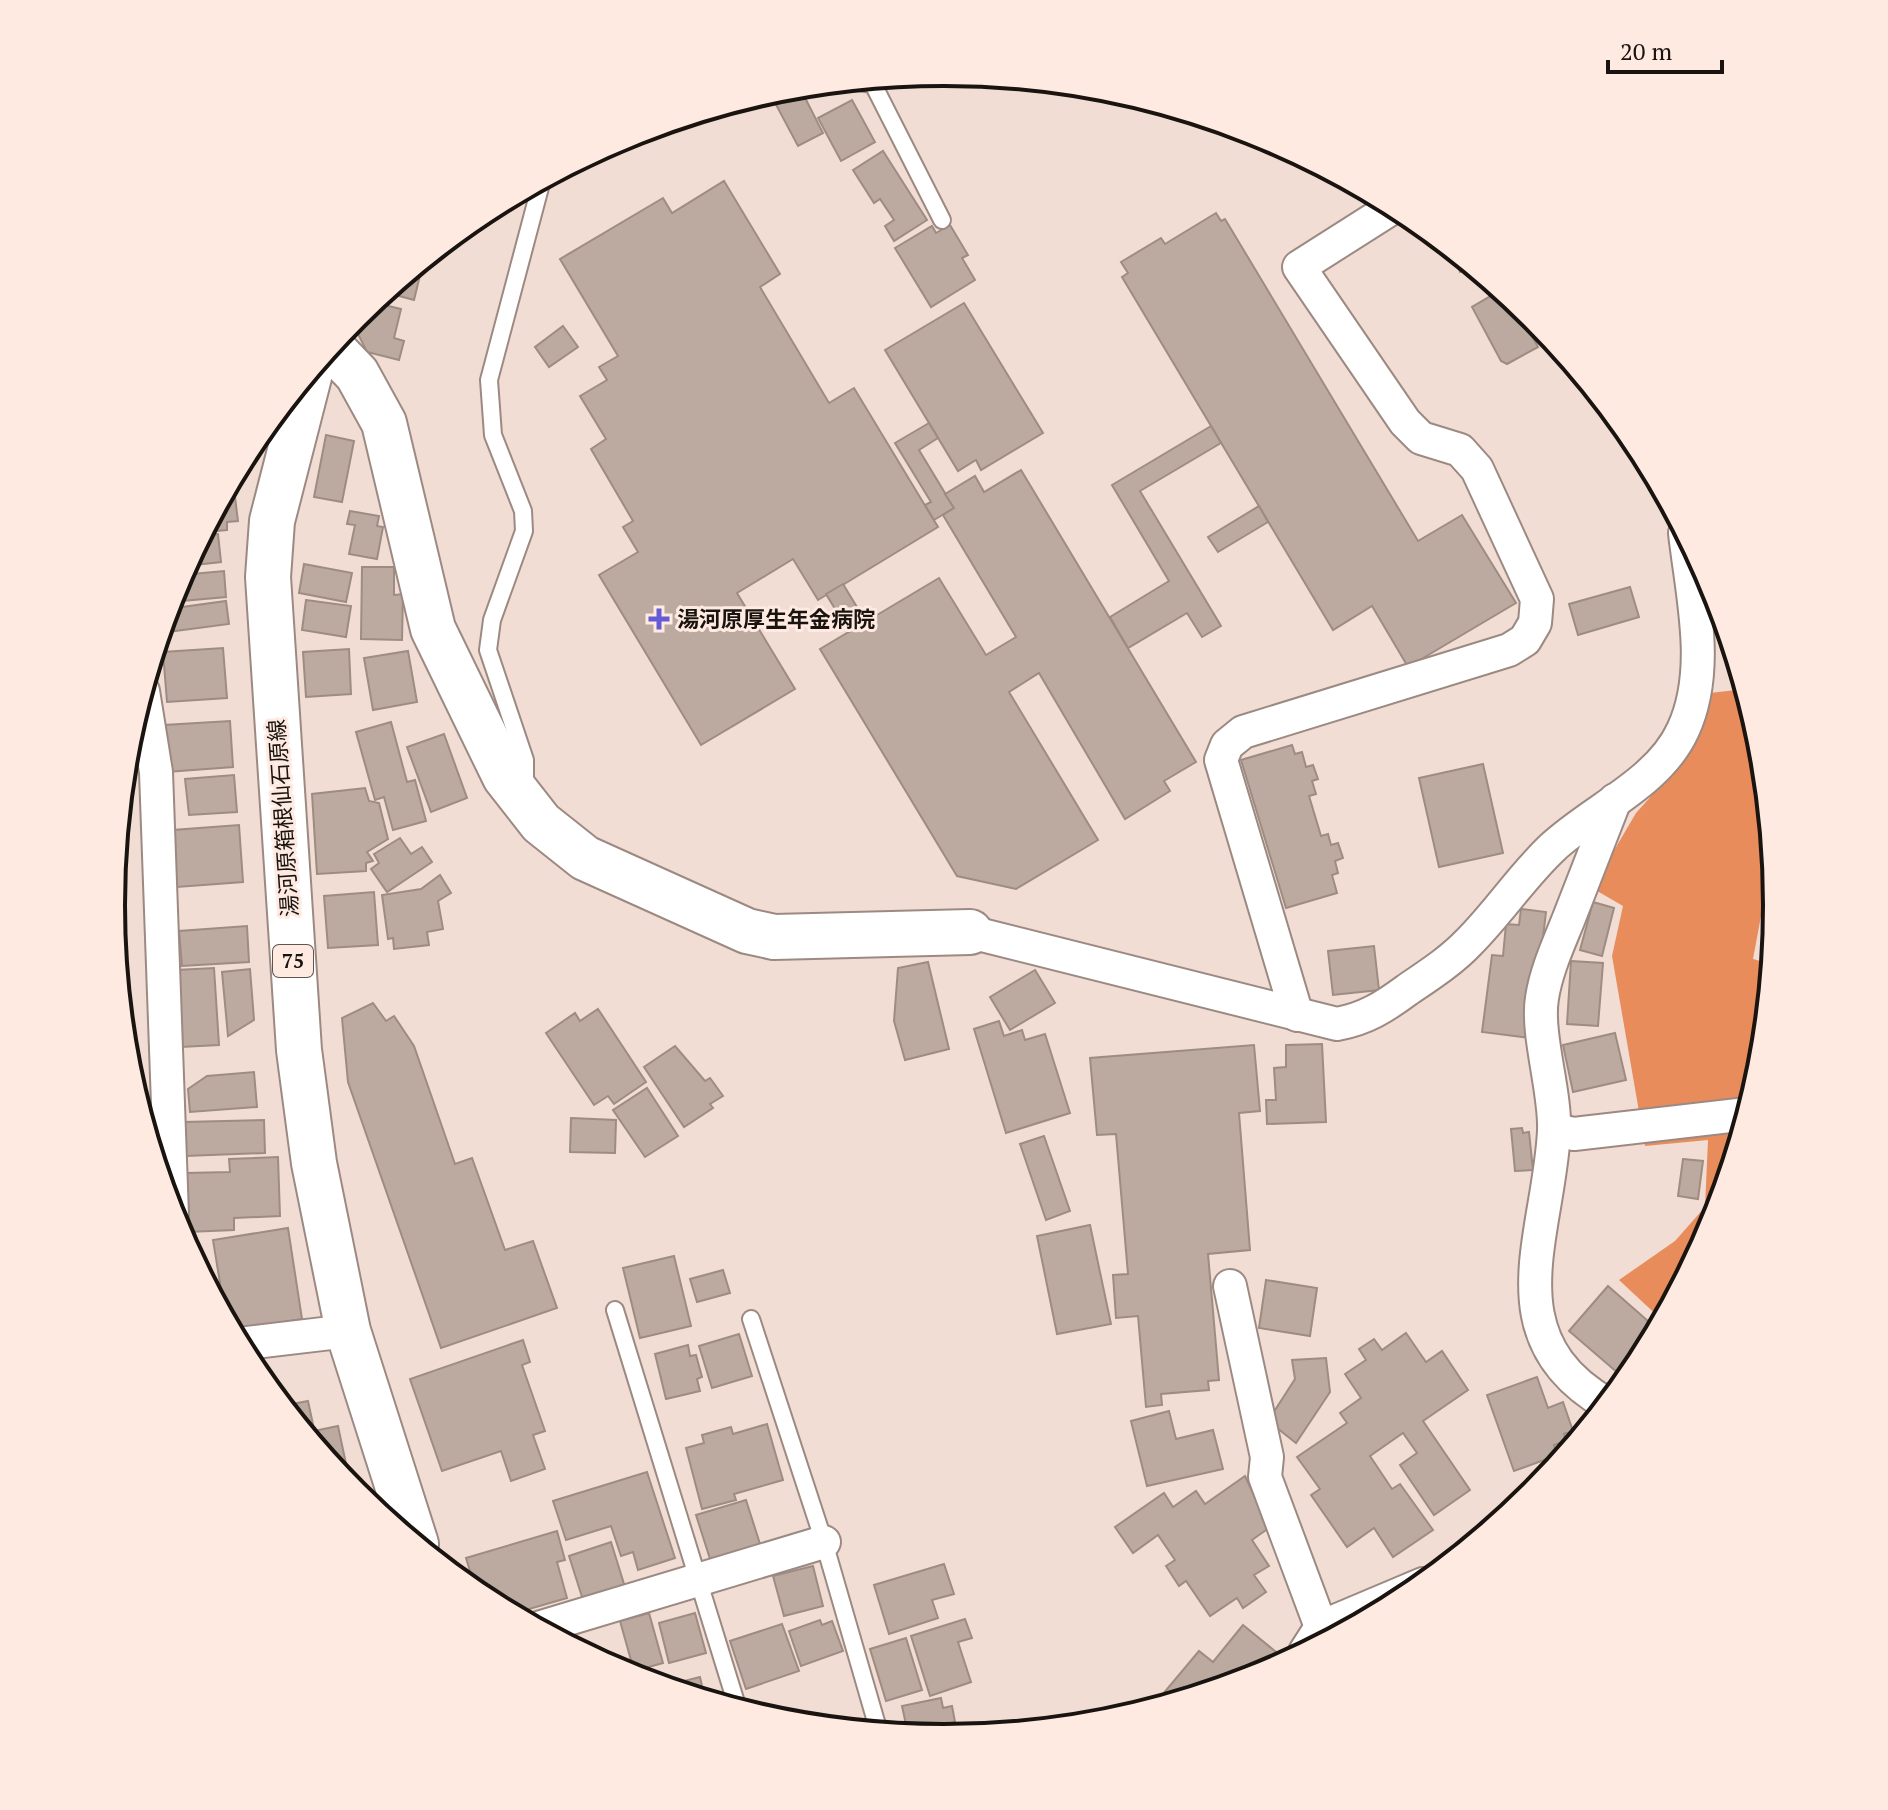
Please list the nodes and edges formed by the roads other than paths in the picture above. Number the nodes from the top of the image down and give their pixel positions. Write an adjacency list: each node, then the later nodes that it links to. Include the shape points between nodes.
1 (882, 89): 4 (lane)
2 (538, 194): 10 (lane, via 489,380 493,435 523,511 524,531 492,620 488,650 525,760)
3 (1383, 214): 12 (street, via 1299,267 1405,422 1421,438 1460,450 1477,469 1537,599 1535,623 1525,640 1509,650 1243,732 1227,745 1221,760)
4 (942, 220)
5 (338, 354): 10 (main road, via 357,374 384,423 433,629 505,777)
6 (305, 393): 19 (main road, 湯河原箱根仙石原線 / 75, via 272,521 268,577 299,1050 314,1163)
7 (1688, 564): 9 (street, via 1698,654 1695,693 1683,731 1659,765)
8 (147, 718): 15 (street, via 156,772)
9 (1616, 798): 12 (street, via 1554,846 1471,941 1373,1014 1337,1024); 14 (street, via 1541,1000)
10 (524, 802): 11 (main road, via 585,858 747,931 774,937)
11 (970, 932): 12 (street)
12 (1297, 1015)
13 (1735, 1115): 14 (street, via 1574,1134)
14 (1554, 1130): 21 (street, via 1535,1256 1535,1315 1577,1387)
15 (171, 1175)
16 (1230, 1286): 26 (street, via 1267,1457 1265,1477)
17 (615, 1310): 24 (lane)
18 (751, 1319): 23 (lane)
19 (348, 1331): 20 (street); 22 (main road, 湯河原箱根仙石原線 / 75)
20 (252, 1342)
21 (1598, 1399)
22 (410, 1526)
23 (824, 1542): 24 (street); 28 (lane)
24 (700, 1579): 25 (street); 27 (lane)
25 (552, 1624)
26 (1312, 1637)
27 (734, 1697)
28 (876, 1721)

